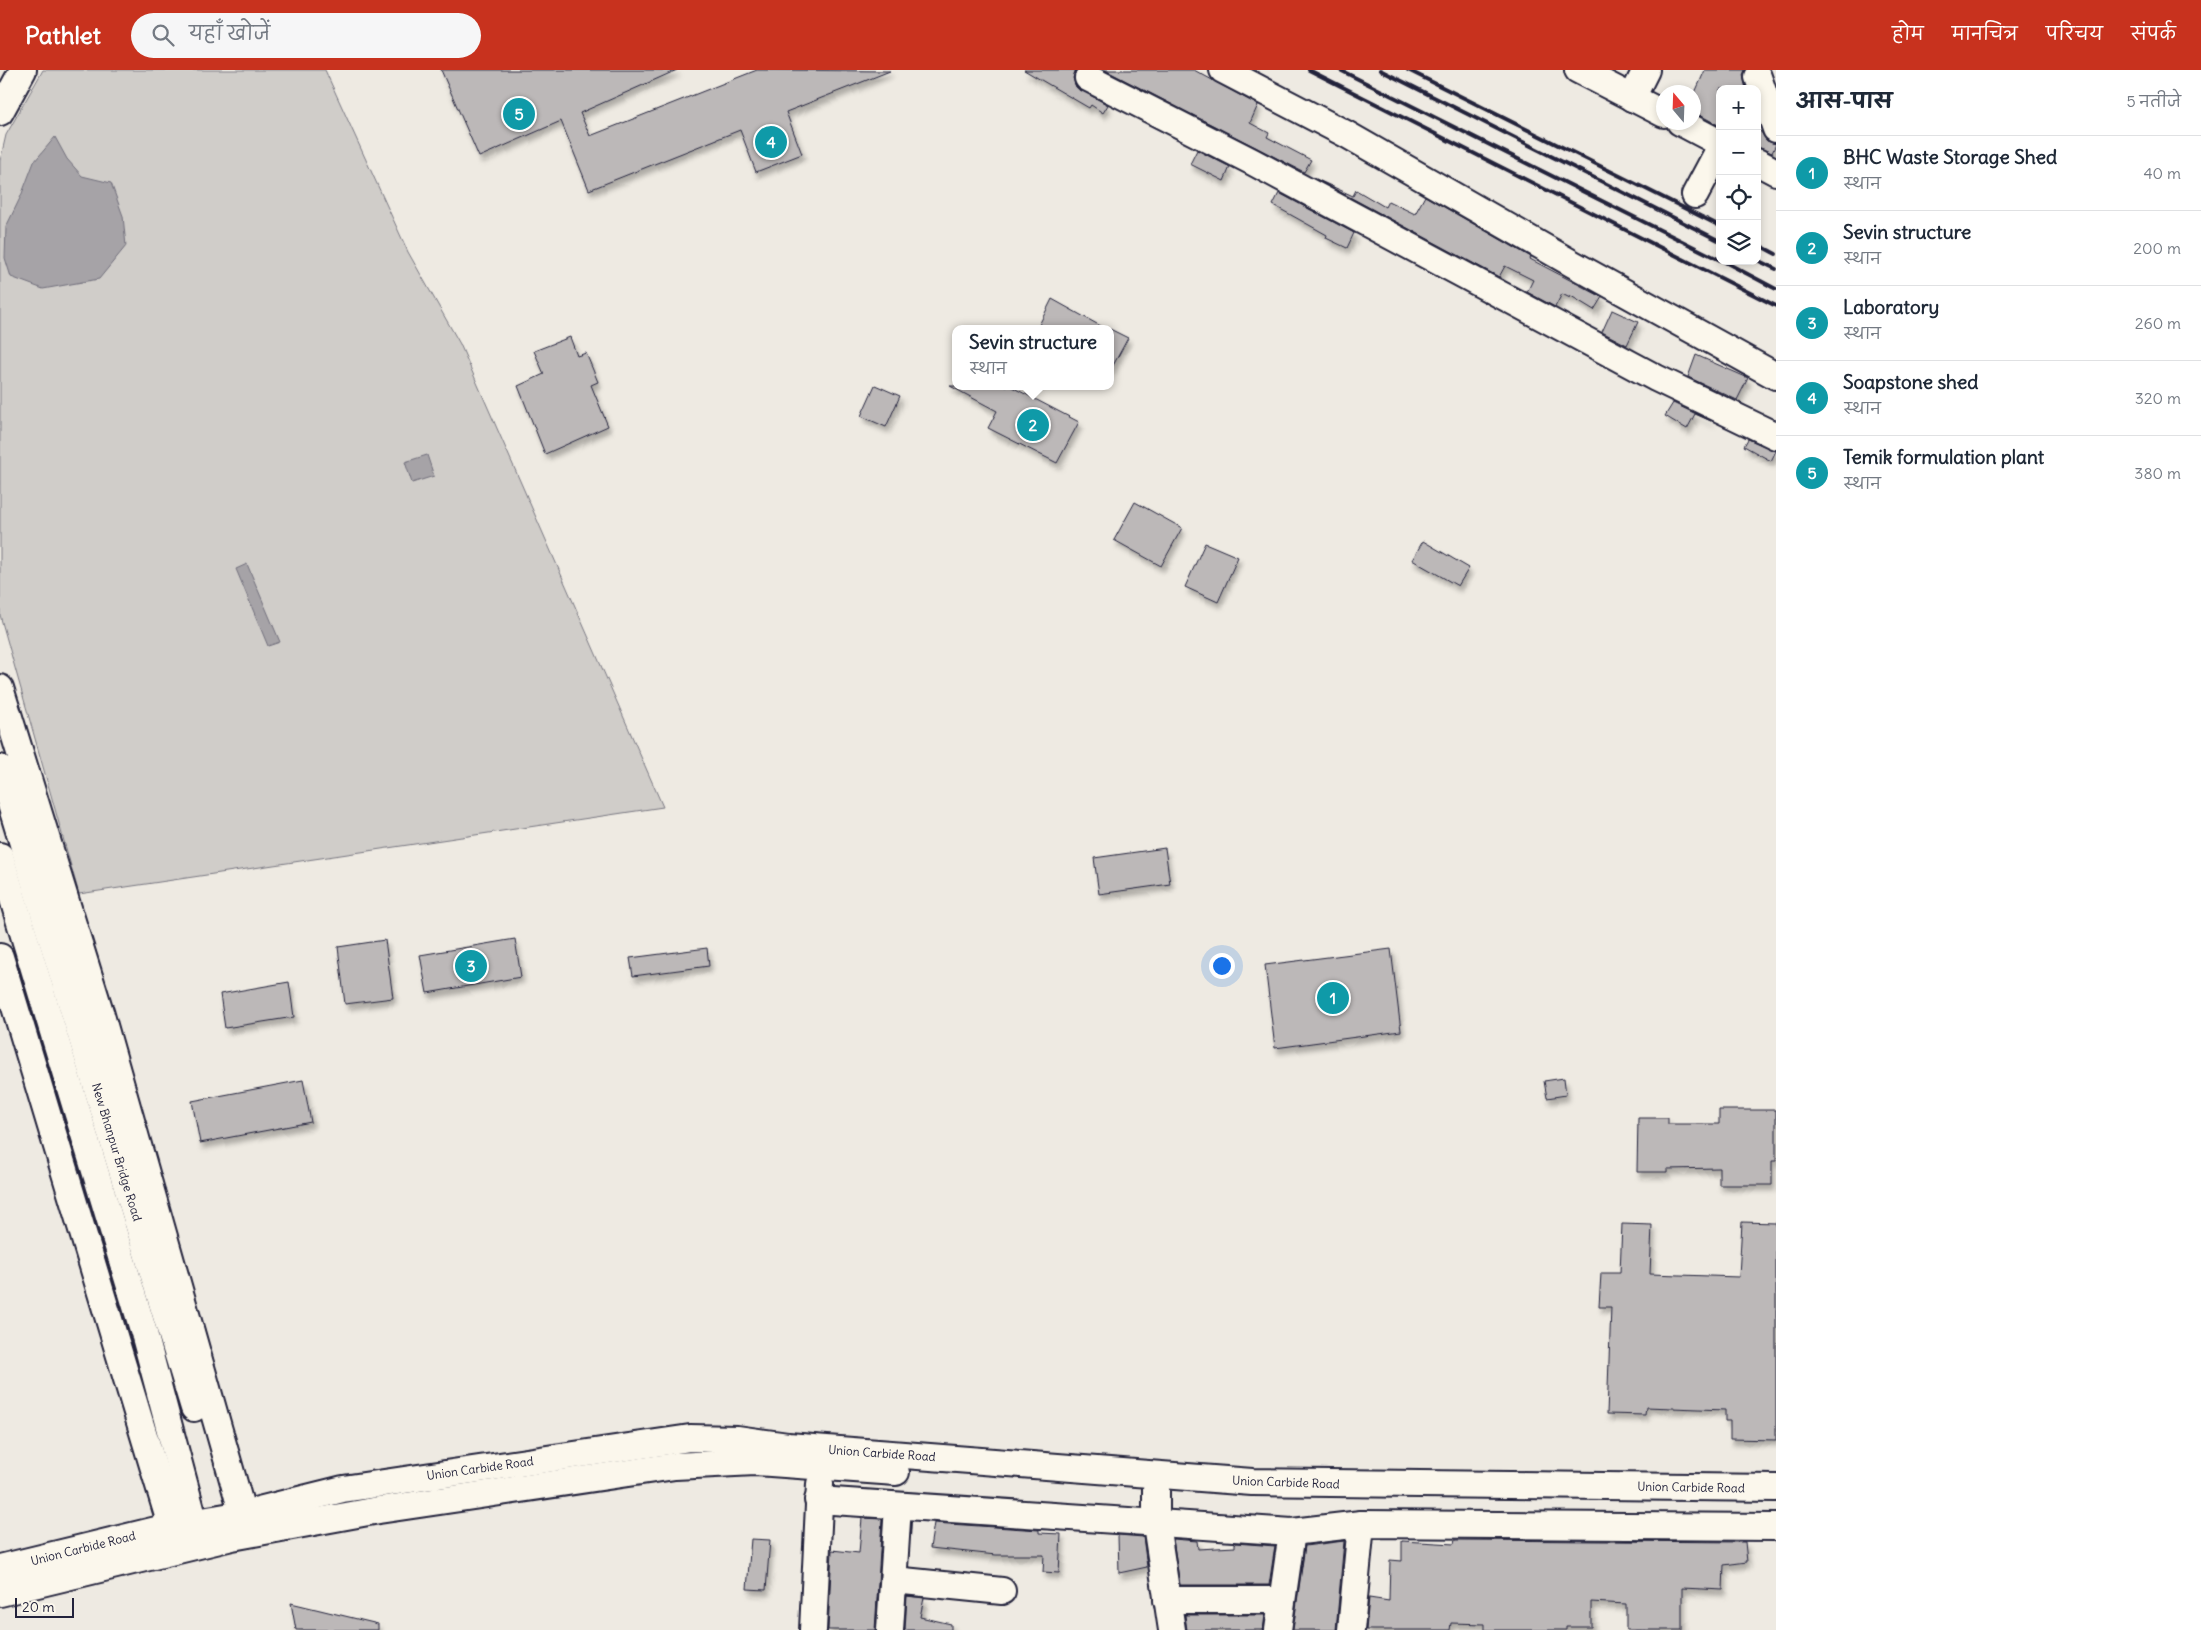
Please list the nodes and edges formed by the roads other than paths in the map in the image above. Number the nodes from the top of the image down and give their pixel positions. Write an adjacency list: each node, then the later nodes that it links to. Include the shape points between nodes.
1 (23, 70): 10 (street)
2 (1223, 70): 18 (street, via 1346,134)
3 (1578, 70): 5 (street)
4 (1646, 70): 8 (street)
5 (1604, 76): 8 (street)
6 (1088, 78): 19 (street, via 1656,378)
7 (1757, 78): 11 (street)
8 (1632, 98): 9 (street)
9 (1656, 110)
10 (0, 112)
11 (1776, 129)
12 (1695, 130): 13 (street)
13 (1716, 141)
14 (1716, 156): 17 (street)
15 (1761, 164): 16 (street)
16 (1776, 172)
17 (1695, 195)
18 (1776, 376)
19 (1776, 436)
20 (0, 688): 32 (street, via 101,1015)
21 (0, 768): 32 (street, New Bhanpur Bridge Road)
22 (0, 856): 35 (street, via 144,1332)
23 (0, 957): 35 (street)
24 (823, 1468): 26 (street, Union Carbide Road); 27 (street); 32 (street, Union Carbide Road, via 755,1462 675,1466 379,1510)
25 (1776, 1488): 32 (street, Union Carbide Road, via 1252,1482 788,1446 737,1439 690,1438 343,1489)
26 (1156, 1489): 28 (street, Union Carbide Road, via 1230,1494); 30 (street)
27 (818, 1500): 29 (street); 42 (street)
28 (1776, 1505)
29 (898, 1506): 30 (street); 37 (street)
30 (1156, 1524): 34 (street); 40 (street)
31 (1361, 1524): 33 (street); 34 (street); 46 (street)
32 (237, 1525): 35 (street, Union Carbide Road)
33 (1776, 1527)
34 (1292, 1532): 41 (street)
35 (187, 1535): 36 (street, Union Carbide Road); 39 (street, Union Carbide Road)
36 (0, 1568)
37 (894, 1580): 38 (street); 43 (street)
38 (1002, 1591)
39 (0, 1593)
40 (1167, 1600): 41 (street); 44 (street)
41 (1281, 1600): 45 (street)
42 (813, 1630)
43 (890, 1630)
44 (1172, 1630)
45 (1278, 1630)
46 (1351, 1630)

